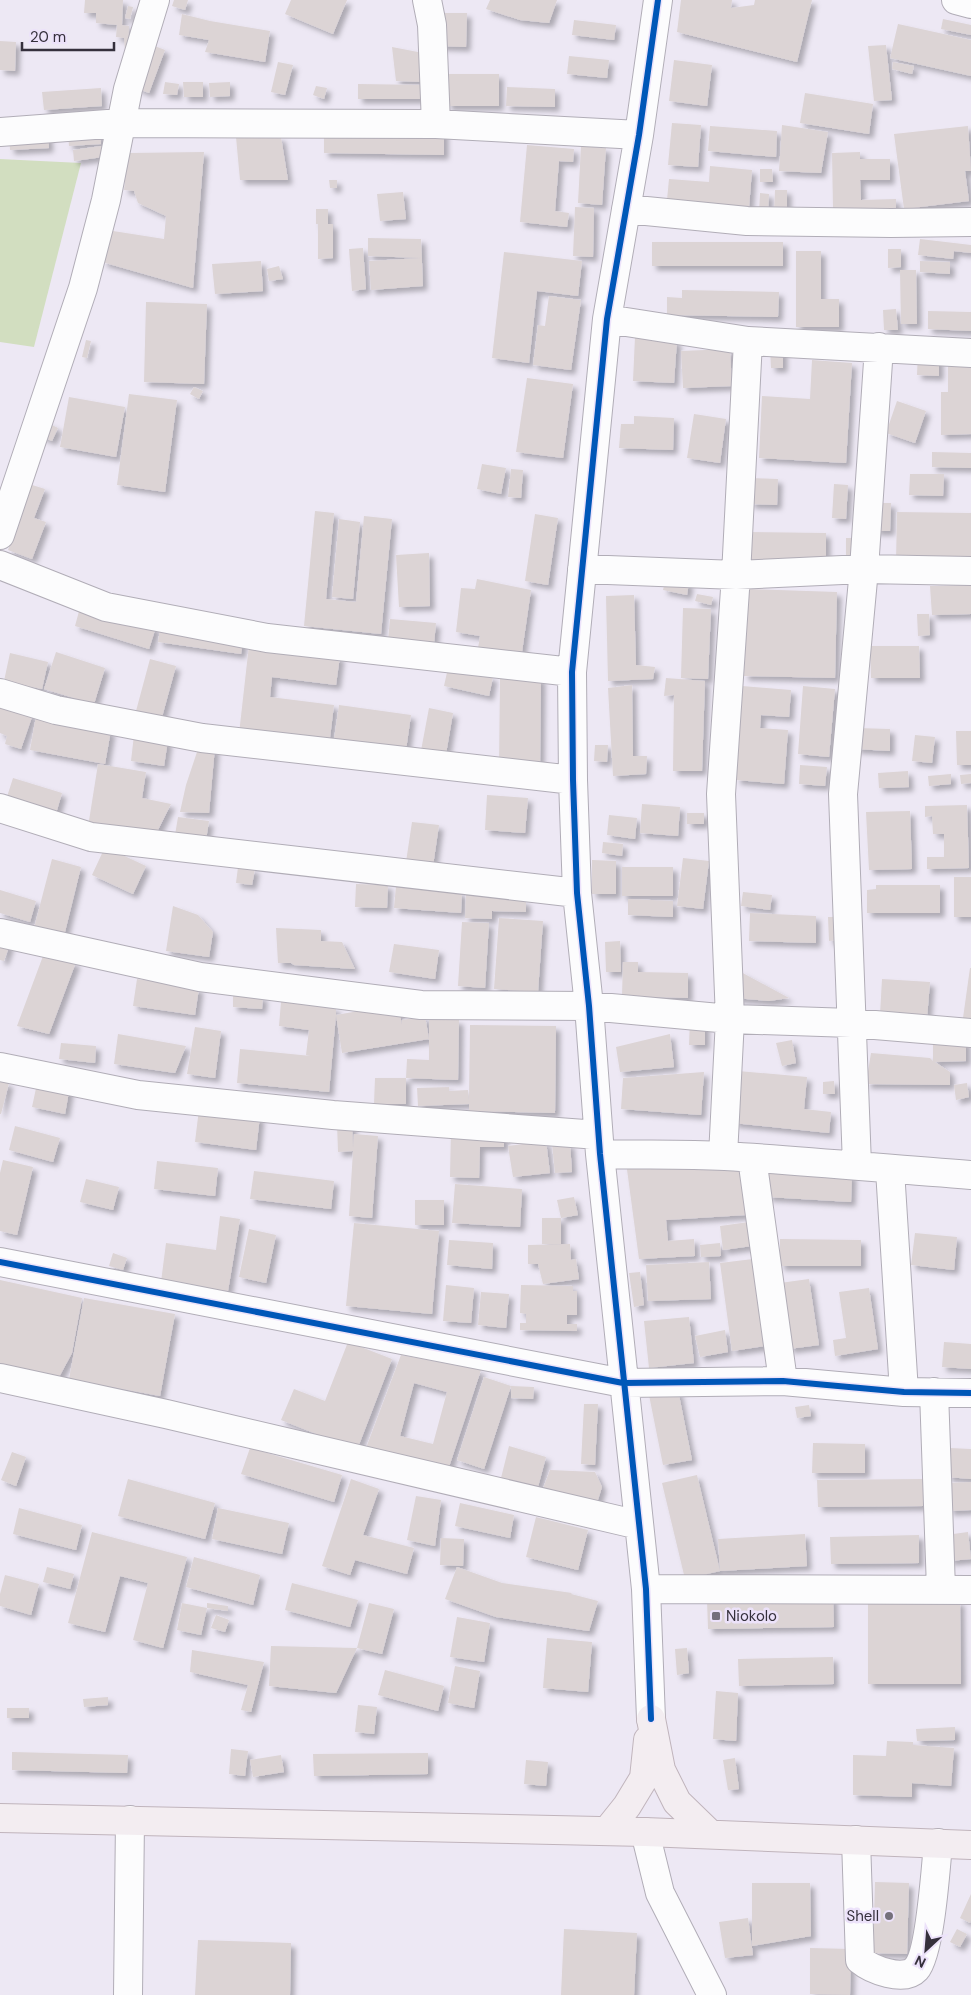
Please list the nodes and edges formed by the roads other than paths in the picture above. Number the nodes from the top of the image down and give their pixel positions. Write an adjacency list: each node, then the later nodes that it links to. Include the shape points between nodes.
1 (155, 0): 6 (street)
2 (427, 0): 7 (street, via 432,25)
3 (658, 0): 9 (street)
4 (956, 0): 5 (street)
5 (971, 4)
6 (121, 123): 7 (street); 8 (street); 16 (street, via 106,200 83,288)
7 (436, 124): 9 (street)
8 (0, 132)
9 (638, 135): 10 (street)
10 (626, 209): 11 (street, via 747,221); 12 (street)
11 (971, 222)
12 (607, 319): 13 (street); 18 (street)
13 (748, 341): 14 (street); 21 (street)
14 (879, 348): 15 (street); 19 (street)
15 (971, 353)
16 (0, 535)
17 (0, 565): 22 (street, via 106,607 267,638)
18 (582, 569): 21 (street); 22 (street)
19 (864, 569): 20 (street); 21 (street); 30 (street, via 843,794)
20 (971, 571)
21 (736, 575): 29 (street, via 722,794)
22 (572, 672): 24 (street)
23 (0, 693): 24 (street, via 56,710 202,738)
24 (572, 780): 26 (street)
25 (0, 808): 26 (street, via 91,837)
26 (577, 893): 28 (street)
27 (0, 933): 28 (street, via 209,978 421,1005)
28 (589, 1006): 29 (street); 33 (street)
29 (730, 1019): 30 (street); 34 (street)
30 (851, 1023): 31 (street); 36 (street)
31 (971, 1033)
32 (0, 1067): 33 (street, via 138,1095)
33 (599, 1145): 34 (street); 42 (street)
34 (724, 1156): 35 (street)
35 (752, 1158): 36 (street); 41 (street)
36 (857, 1165): 37 (street)
37 (890, 1170): 38 (street); 43 (street)
38 (971, 1175)
39 (0, 1262): 42 (street)
40 (0, 1378): 46 (street)
41 (783, 1381): 42 (street); 43 (street)
42 (623, 1383): 46 (street)
43 (904, 1392): 44 (street)
44 (934, 1392): 45 (street); 48 (street)
45 (971, 1393)
46 (639, 1525): 47 (street)
47 (646, 1589): 48 (street); 50 (street)
48 (941, 1589): 49 (street)
49 (971, 1590)
50 (651, 1719): 53 (main road, via 644,1778); 55 (main road, via 661,1770 677,1802)
51 (0, 1818): 52 (main road)
52 (130, 1820): 53 (main road); 59 (street)
53 (607, 1831): 54 (main road)
54 (645, 1832): 55 (main road); 60 (street, via 660,1893)
55 (710, 1834): 56 (main road)
56 (856, 1840): 57 (main road); 57 (street, via 860,1960 868,1967 898,1975 911,1973 922,1959)
57 (938, 1843): 58 (main road)
58 (971, 1845)
59 (128, 1995)
60 (712, 1995)

